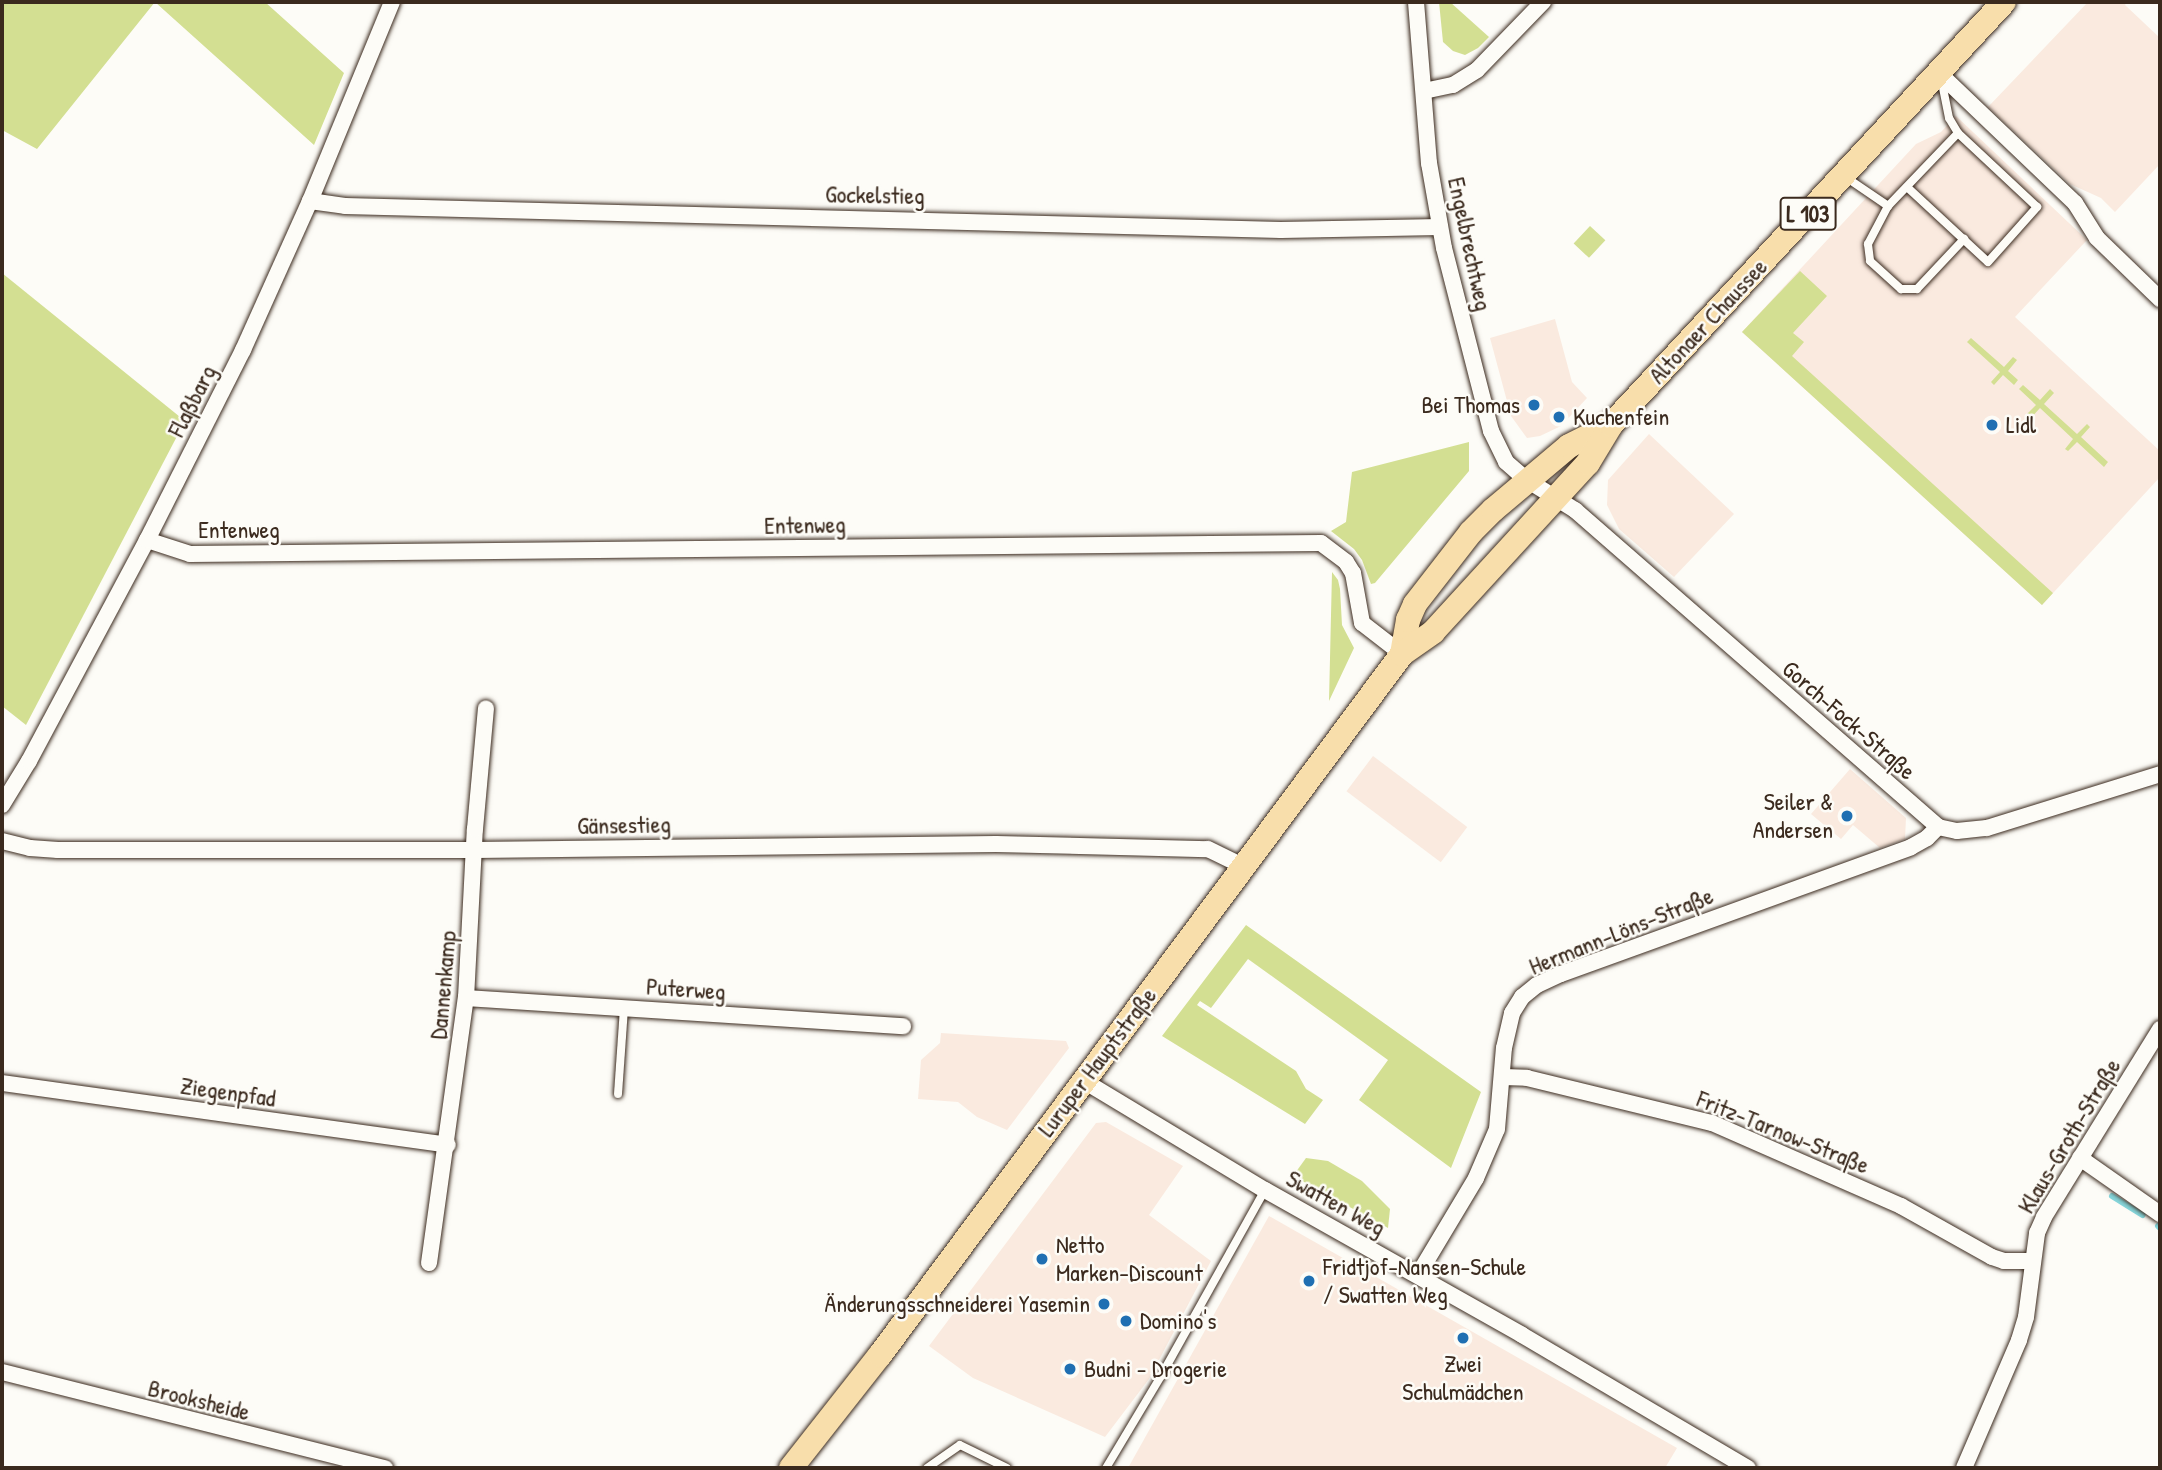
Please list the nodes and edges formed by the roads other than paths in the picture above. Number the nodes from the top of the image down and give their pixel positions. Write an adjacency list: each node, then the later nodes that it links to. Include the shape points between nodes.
1 (392, 2): 10 (street, Flaßbarg)
2 (1416, 2): 6 (street, Engelbrechtweg)
3 (1544, 2): 6 (street, via 1477,70 1453,85)
4 (2004, 2): 5 (main road, Altonaer Chaussee / L 103)
5 (1940, 74): 7 (lane, via 1949,118); 8 (main road, Altonaer Chaussee / L 103); 14 (street, via 2075,203 2097,238)
6 (1424, 91): 12 (street, Engelbrechtweg)
7 (1958, 133): 9 (lane); 13 (lane, via 2038,207 1988,262)
8 (1844, 176): 11 (lane); 15 (main road, Altonaer Chaussee / L 103)
9 (1907, 187): 11 (lane); 13 (lane)
10 (310, 201): 12 (street, Gockelstieg, via 345,206 1281,230); 18 (street, Flaßbarg, via 243,350)
11 (1888, 206): 13 (lane, via 1868,244 1870,261 1901,289 1917,289)
12 (1440, 227): 16 (street, Engelbrechtweg, via 1491,431 1506,462)
13 (1964, 239)
14 (2160, 299)
15 (1611, 425): 16 (main road, Altonaer Chaussee / L 103, via 1569,446); 17 (main road, Altonaer Chaussee / L 103, via 1588,463)
16 (1527, 480): 17 (street, Engelbrechtweg); 19 (main road, Luruper Hauptstraße, via 1471,532 1429,583 1410,613)
17 (1555, 498): 19 (main road, Luruper Hauptstraße, via 1433,632); 23 (street, Gorch-Fock-Straße, via 1576,510)
18 (146, 540): 19 (street, Entenweg, via 190,554 1321,543 1353,573 1362,624); 22 (street, Flaßbarg)
19 (1402, 654): 26 (main road, Luruper Hauptstraße)
20 (486, 708): 25 (street, Dannenkamp)
21 (2160, 774): 23 (street, via 1987,828 1957,831)
22 (2, 805)
23 (1938, 827): 31 (street, Hermann-Löns-Straße, via 1911,847 1536,985 1512,1013)
24 (2, 841): 25 (street, Gänsestieg, via 58,849)
25 (475, 850): 26 (street, Gänsestieg, via 996,844 1208,849); 27 (street, Dannenkamp)
26 (1243, 866): 32 (main road, Luruper Hauptstraße)
27 (467, 998): 28 (street, Puterweg); 35 (street, Dannenkamp)
28 (624, 1008): 29 (street, Puterweg); 34 (lane)
29 (903, 1026)
30 (2160, 1029): 36 (street, Klaus-Groth-Straße)
31 (1503, 1077): 39 (street, Fritz-Tarnow-Straße, via 1527,1077 1712,1123 1901,1206 1992,1257); 41 (street, Hermann-Löns-Straße, via 1497,1129 1484,1161)
32 (1084, 1081): 37 (street, Swatten Weg); 45 (main road, Luruper Hauptstraße)
33 (2, 1083): 35 (street, Ziegenpfad)
34 (618, 1094)
35 (447, 1145): 40 (street, Dannenkamp)
36 (2080, 1158): 38 (street); 39 (street, Klaus-Groth-Straße, via 2044,1217)
37 (1265, 1190): 41 (street, Swatten Weg); 48 (lane)
38 (2160, 1214)
39 (2033, 1261): 50 (street, Klaus-Groth-Straße, via 2026,1317)
40 (429, 1263)
41 (1418, 1275): 49 (street, Swatten Weg)
42 (2, 1372): 43 (street, Brooksheide)
43 (344, 1464): 44 (street, Brooksheide)
44 (385, 1468)
45 (791, 1468)
46 (927, 1468): 47 (lane, via 960,1445)
47 (1007, 1468)
48 (1106, 1468)
49 (1748, 1468)
50 (1964, 1468)

